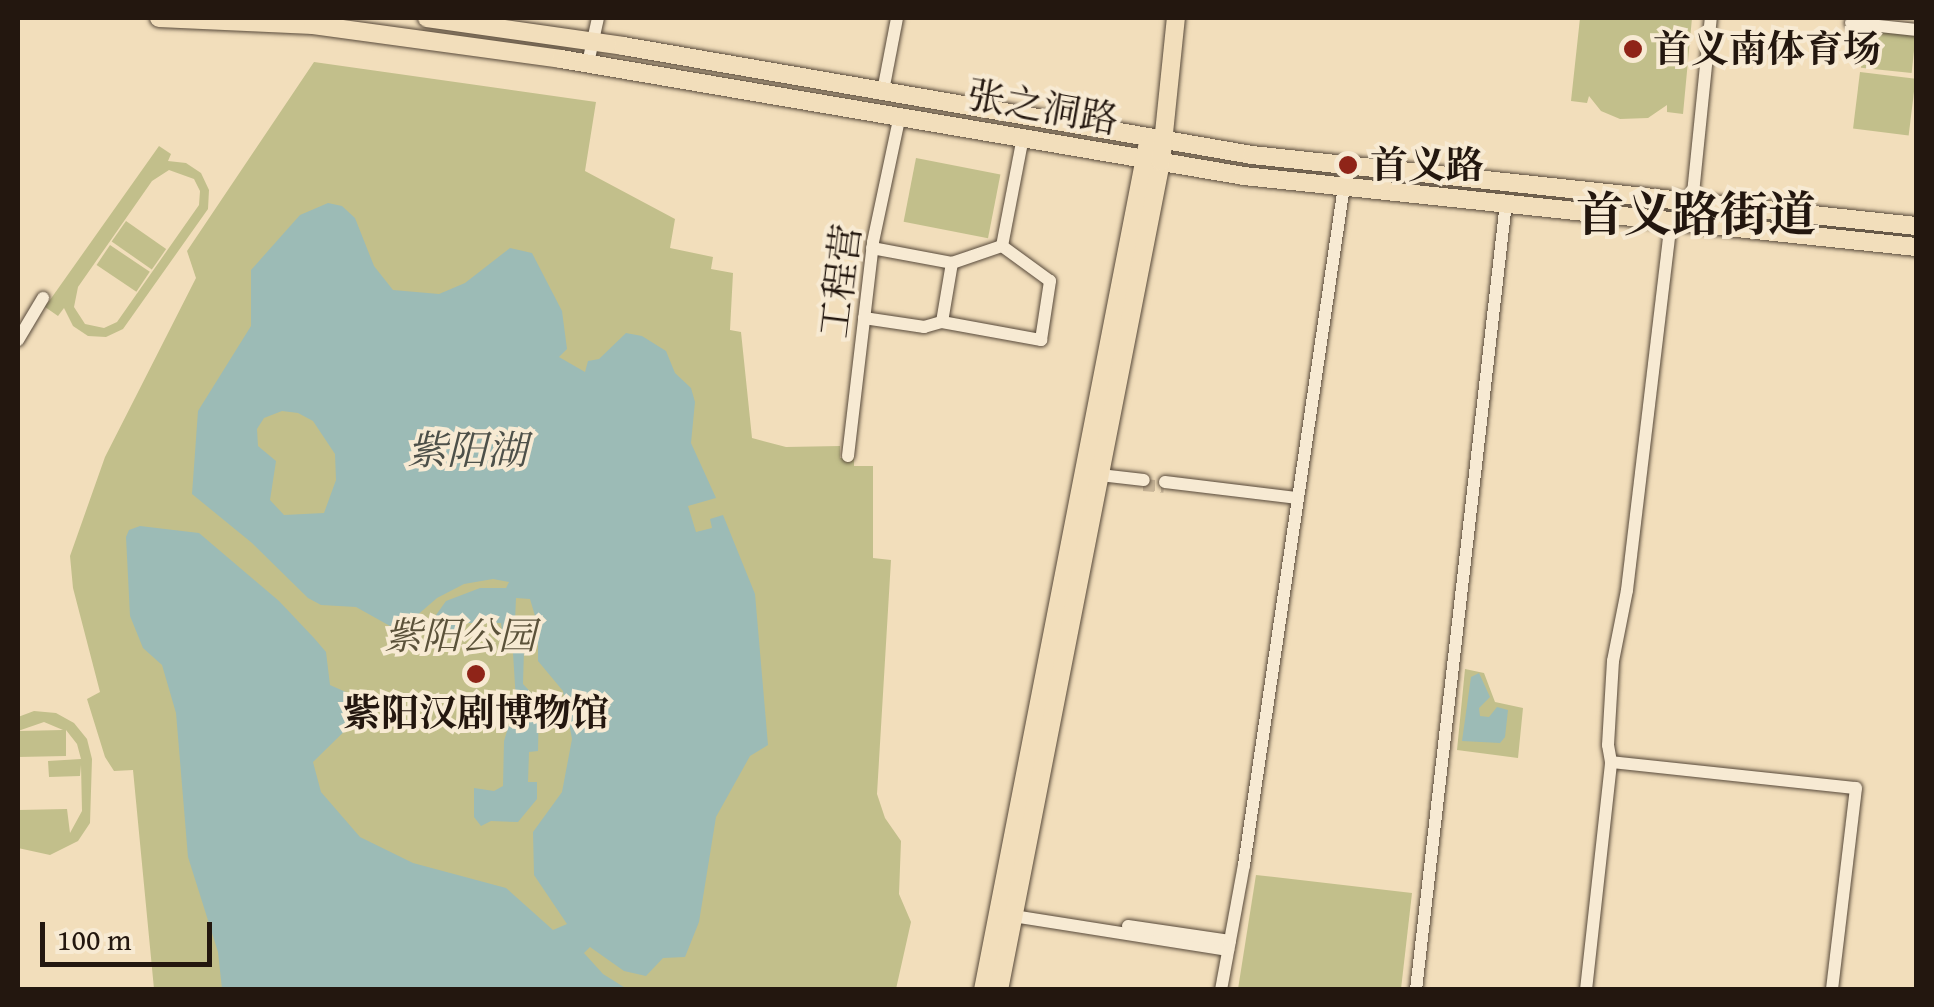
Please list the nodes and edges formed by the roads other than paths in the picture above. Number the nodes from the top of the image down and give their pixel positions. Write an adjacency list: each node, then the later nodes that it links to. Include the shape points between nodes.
1 (160, 18): 7 (main road, 张之洞路)
2 (427, 18): 10 (main road, 张之洞路)
3 (598, 18): 10 (street)
4 (896, 18): 12 (street)
5 (1176, 18): 15 (main road)
6 (1712, 18): 19 (street)
7 (298, 21): 11 (main road, 张之洞路)
8 (1851, 23): 9 (street)
9 (1916, 30)
10 (592, 41): 11 (street); 12 (main road, 张之洞路)
11 (588, 63): 13 (main road, 张之洞路)
12 (883, 91): 15 (main road, 张之洞路)
13 (900, 114): 14 (main road, 张之洞路); 24 (street, 工程营)
14 (1023, 137): 16 (main road, 张之洞路); 22 (street)
15 (1157, 138): 16 (main road); 19 (main road, 张之洞路, via 1270,157)
16 (1153, 160): 17 (main road, 张之洞路); 31 (main road); 36 (main road)
17 (1344, 186): 18 (main road, 张之洞路); 34 (street)
18 (1506, 203): 20 (main road, 张之洞路); 41 (street)
19 (1692, 203): 20 (street); 21 (main road, 张之洞路)
20 (1680, 222): 23 (main road, 张之洞路); 35 (street, via 1613,661)
21 (1916, 226)
22 (1002, 246): 25 (street); 28 (street, via 1050,281 1042,340)
23 (1916, 247)
24 (872, 248): 25 (street); 27 (street, 工程营)
25 (952, 263): 28 (street)
26 (43, 298): 29 (street)
27 (864, 318): 28 (street, via 924,327); 30 (street, 工程营)
28 (942, 322)
29 (18, 340)
30 (848, 456)
31 (1100, 478): 32 (street); 36 (main road)
32 (1144, 482)
33 (1164, 485): 34 (street)
34 (1298, 499): 37 (street)
35 (1611, 762): 42 (street); 43 (street, via 1856,788)
36 (1008, 911): 37 (street); 38 (main road); 39 (main road)
37 (1229, 946): 40 (street)
38 (983, 990)
39 (1000, 990)
40 (1221, 990)
41 (1416, 990)
42 (1586, 990)
43 (1832, 990)

